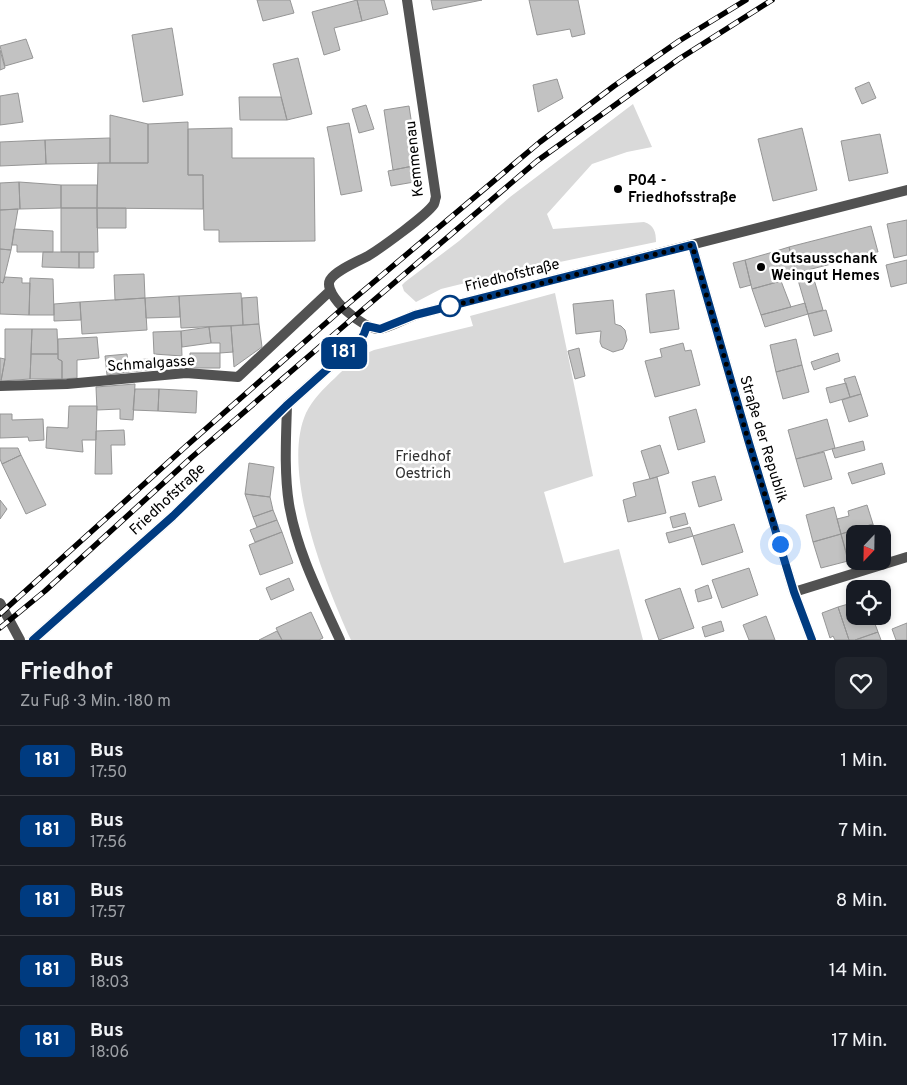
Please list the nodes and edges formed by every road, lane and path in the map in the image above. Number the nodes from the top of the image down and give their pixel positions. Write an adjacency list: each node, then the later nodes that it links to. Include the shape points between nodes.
1 (407, 0): 4 (street, Kemmenau, via 436,197 428,210 379,249 332,277 328,286)
2 (907, 190): 3 (street, Friedhofstraße)
3 (692, 245): 5 (street, Friedhofstraße, via 415,315 380,329); 9 (street, Straße der Republik)
4 (330, 291): 5 (street, via 353,318); 6 (street, Schmalgasse, via 238,377 186,373 68,384)
5 (367, 326): 7 (street, Friedhofstraße, via 361,339)
6 (0, 386)
7 (286, 406): 12 (street, Friedhofstraße, via 173,516); 13 (street, via 286,478 290,506 305,562)
8 (907, 558): 9 (street)
9 (794, 592): 14 (street, Straße der Republik)
10 (0, 603): 11 (street)
11 (20, 640)
12 (33, 640)
13 (340, 640)
14 (812, 640)

